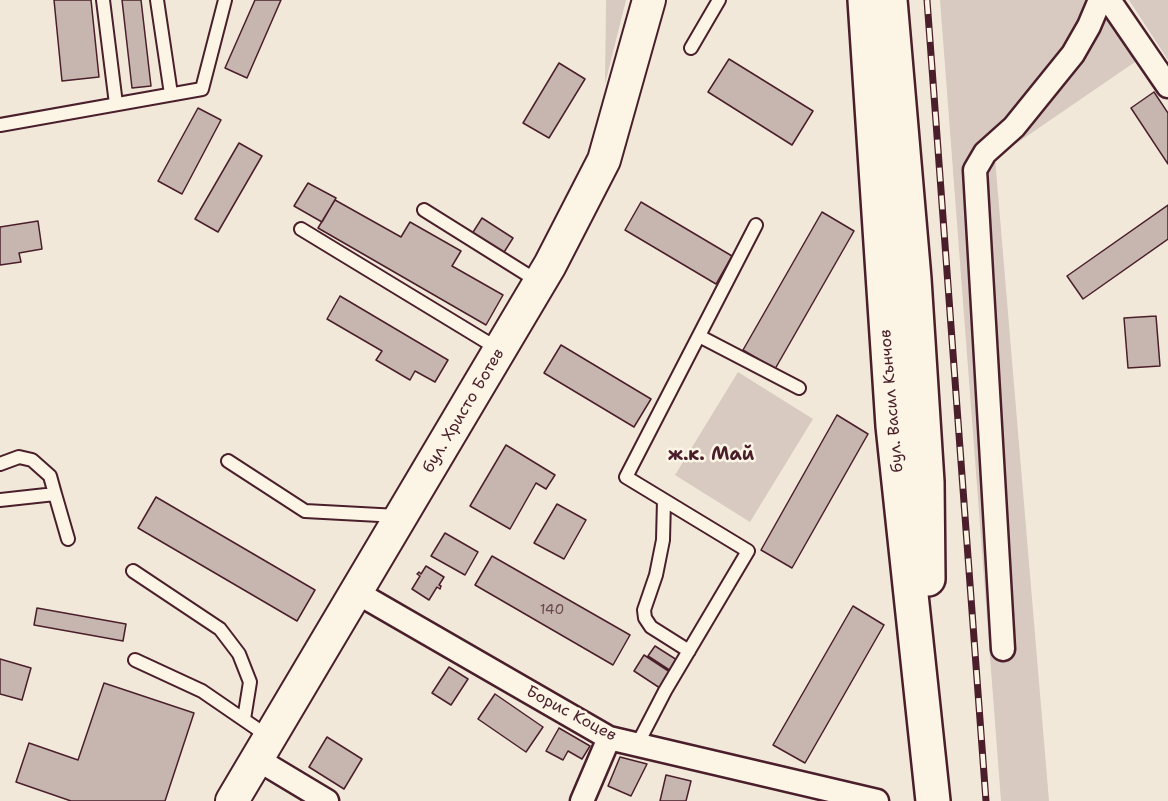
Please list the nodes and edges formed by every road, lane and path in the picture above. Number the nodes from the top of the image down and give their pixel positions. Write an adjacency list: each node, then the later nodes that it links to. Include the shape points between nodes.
1 (103, 0): 13 (lane)
2 (157, 0): 12 (lane)
3 (225, 0): 12 (lane, via 202,89)
4 (649, 0): 18 (street, бул. Христо Ботев, via 604,160)
5 (719, 0): 10 (lane)
6 (865, 0): 39 (main road, бул. Васил Кънчов, via 892,426)
7 (890, 0): 39 (main road, via 927,482)
8 (1100, 0): 31 (street, via 1073,54 1021,119 985,153 975,170)
9 (1109, 0): 11 (street)
10 (691, 48)
11 (1168, 86)
12 (171, 94): 13 (lane)
13 (116, 104): 14 (lane)
14 (0, 125)
15 (424, 210): 18 (lane)
16 (756, 225): 19 (lane)
17 (301, 229): 20 (lane)
18 (540, 283): 20 (street, бул. Христо Ботев)
19 (699, 336): 21 (lane); 25 (lane, via 626,477)
20 (501, 350): 27 (street, бул. Христо Ботев)
21 (799, 388)
22 (228, 461): 27 (lane, via 305,512)
23 (0, 464): 24 (lane, via 19,457 32,460 50,476)
24 (55, 495): 26 (lane); 28 (lane)
25 (664, 500): 32 (lane, via 663,540 645,618 651,627); 32 (lane, via 748,551)
26 (0, 501)
27 (401, 516): 30 (street, бул. Христо Ботев)
28 (68, 539)
29 (133, 571): 34 (lane, via 220,629 239,654 250,682)
30 (356, 592): 35 (street, Борис Коцев); 37 (street, бул. Христо Ботев)
31 (1003, 649)
32 (689, 651): 36 (lane)
33 (135, 660): 34 (lane, via 202,691)
34 (243, 719): 37 (lane)
35 (609, 738): 36 (street, Борис Коцев); 42 (street)
36 (637, 745): 38 (street, Борис Коцев)
37 (263, 748): 40 (street, бул. Христо Ботев); 41 (street)
38 (848, 799): 43 (street, Борис Коцев)
39 (933, 799)
40 (232, 801)
41 (327, 801)
42 (582, 801)
43 (877, 801)

